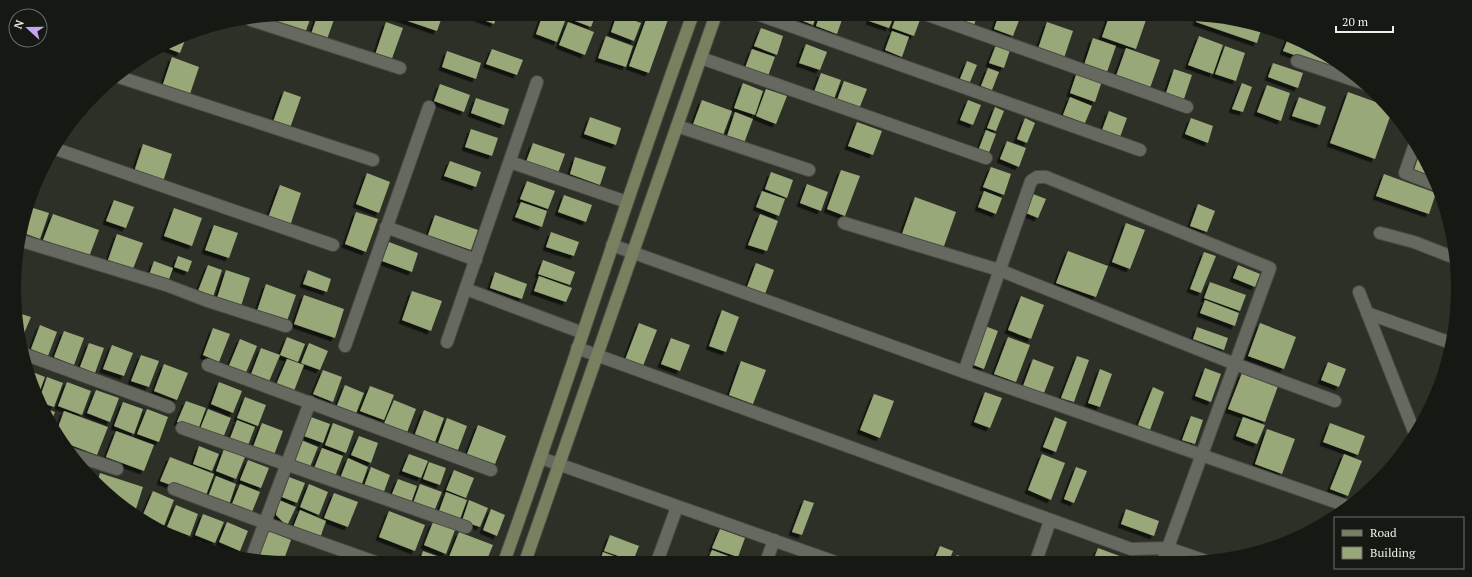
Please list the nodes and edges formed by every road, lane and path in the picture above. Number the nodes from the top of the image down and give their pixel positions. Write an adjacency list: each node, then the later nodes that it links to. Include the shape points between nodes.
1 (691, 21): 23 (street)
2 (714, 21): 6 (street)
3 (777, 21): 16 (street)
4 (946, 21): 13 (street)
5 (259, 23): 8 (street)
6 (701, 58): 14 (street); 18 (street)
7 (1297, 61): 10 (street)
8 (400, 68)
9 (123, 78): 19 (street)
10 (1349, 78)
11 (537, 82): 20 (street)
12 (429, 107): 25 (street)
13 (1187, 107)
14 (677, 126): 21 (street); 30 (street)
15 (60, 150): 28 (street)
16 (1140, 150)
17 (1413, 151): 22 (street, via 1405,173)
18 (986, 158)
19 (373, 160)
20 (510, 162): 23 (street); 32 (street)
21 (809, 170)
22 (1429, 182)
23 (627, 202): 29 (street)
24 (844, 223): 33 (street)
25 (386, 227): 32 (street); 41 (street)
26 (1380, 233): 31 (street, via 1414,242)
27 (25, 242): 37 (street)
28 (333, 244)
29 (612, 245): 30 (street); 38 (street)
30 (633, 253): 44 (street); 47 (street)
31 (1449, 256)
32 (476, 260): 34 (street)
33 (999, 270): 45 (street); 45 (street, via 1031,181 1037,177 1046,177 1270,268); 47 (street)
34 (466, 289): 38 (street); 40 (street)
35 (1359, 292): 36 (street)
36 (1367, 313): 39 (street); 51 (street)
37 (286, 326)
38 (583, 333): 42 (street)
39 (1446, 340)
40 (447, 342)
41 (344, 346)
42 (577, 348): 44 (street); 55 (street)
43 (30, 356): 50 (street)
44 (598, 356): 56 (street); 63 (street)
45 (1235, 364): 48 (street); 53 (street)
46 (208, 365): 49 (street)
47 (964, 372): 53 (street)
48 (1335, 401)
49 (310, 402): 57 (street); 59 (street)
50 (169, 407)
51 (1412, 427)
52 (182, 428): 57 (street)
53 (1202, 455): 61 (street); 67 (street)
54 (81, 457): 58 (street)
55 (541, 458): 56 (street); 70 (street)
56 (560, 464): 62 (street); 71 (street)
57 (286, 465): 64 (street); 65 (street)
58 (117, 469)
59 (492, 470)
60 (174, 489): 64 (street)
61 (1342, 504)
62 (677, 506): 66 (street); 72 (street)
63 (1050, 521): 67 (street, via 1131,549); 75 (street)
64 (265, 523): 68 (street); 69 (street)
65 (466, 527)
66 (774, 540): 73 (street); 74 (street)
67 (1168, 548): 76 (street); 77 (street)
68 (253, 554)
69 (358, 556)
70 (506, 556)
71 (527, 556)
72 (659, 556)
73 (768, 556)
74 (818, 556)
75 (1038, 556)
76 (1165, 556)
77 (1190, 556)

